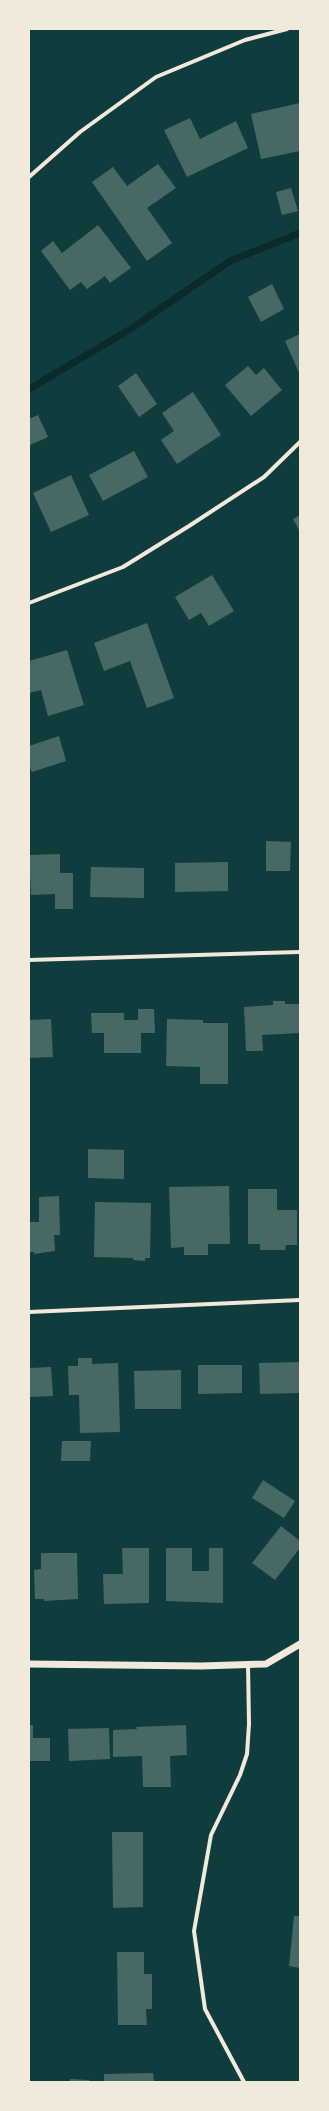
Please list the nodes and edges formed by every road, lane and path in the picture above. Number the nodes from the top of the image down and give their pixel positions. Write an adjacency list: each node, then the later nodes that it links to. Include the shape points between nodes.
1 (287, 29): 2 (street, via 245,40 156,77 80,132)
2 (29, 177)
3 (300, 442): 4 (street, via 264,477 123,567)
4 (29, 603)
5 (300, 952): 6 (street)
6 (29, 960)
7 (300, 1300): 8 (street)
8 (29, 1312)
9 (300, 1644): 11 (street, via 266,1664)
10 (29, 1664): 11 (street)
11 (248, 1664): 12 (street, via 247,1754 240,1775 211,1835 194,1931 205,2009)
12 (244, 2082)

